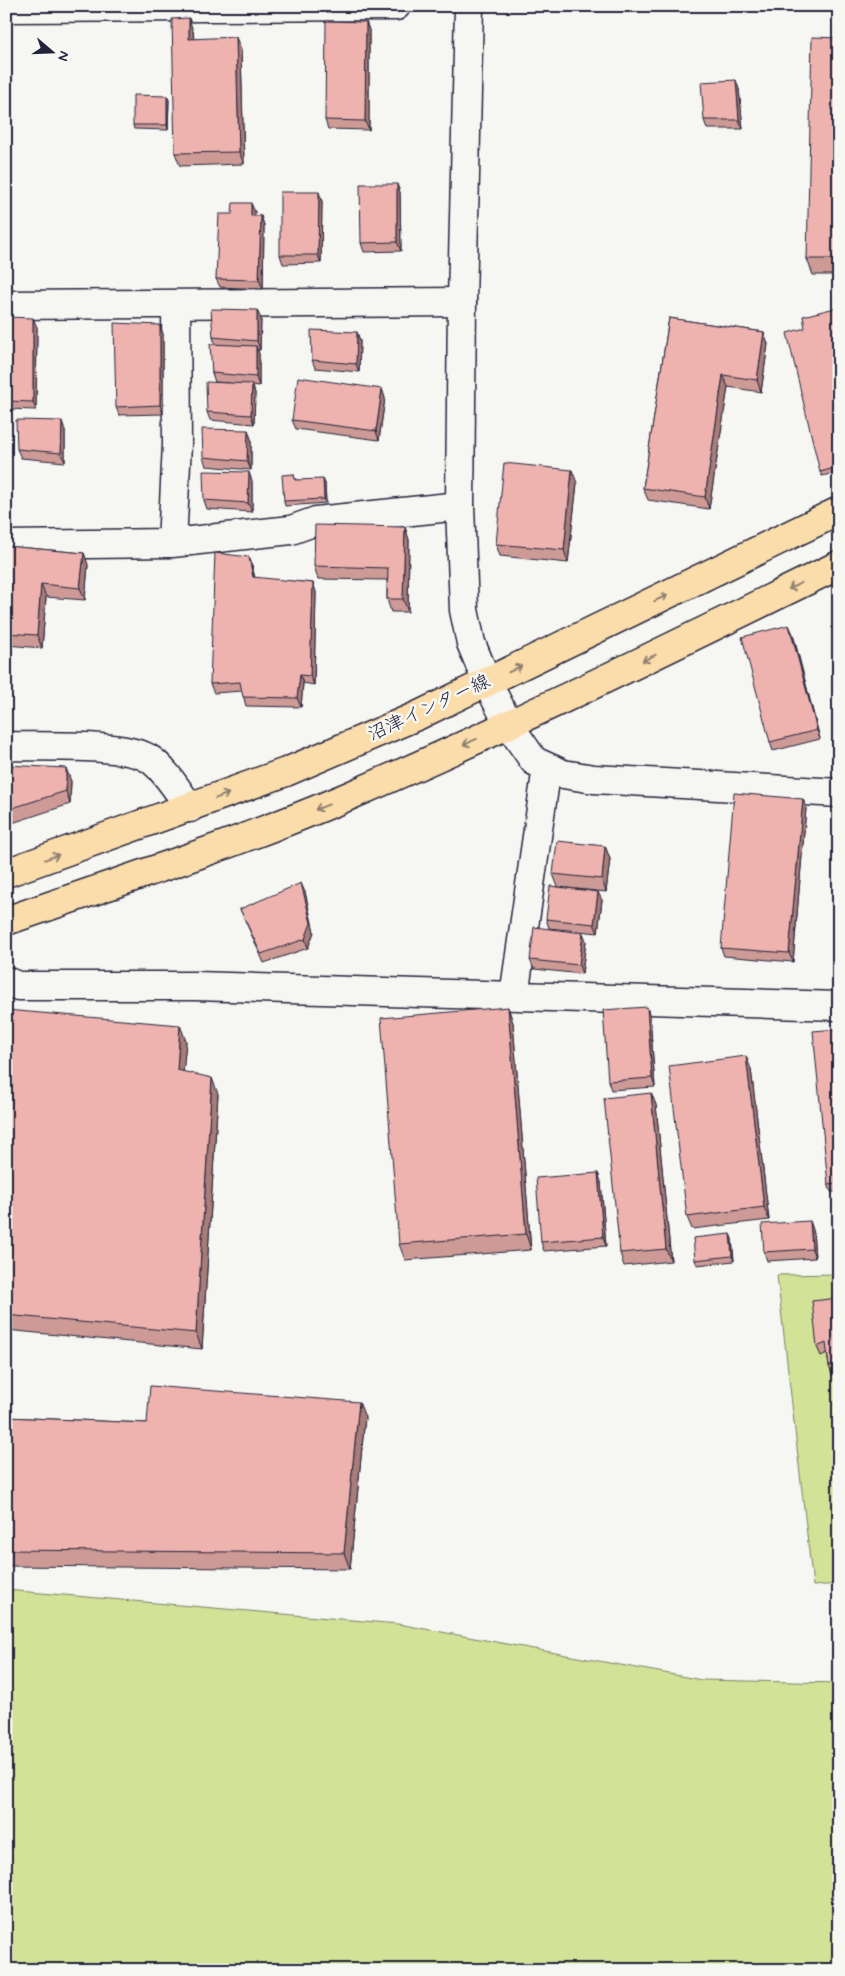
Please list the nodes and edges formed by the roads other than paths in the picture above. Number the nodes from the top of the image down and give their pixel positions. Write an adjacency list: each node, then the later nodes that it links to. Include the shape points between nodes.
1 (396, 6): 3 (street)
2 (469, 6): 4 (street)
3 (6, 8)
4 (462, 302): 5 (street); 7 (street)
5 (176, 304): 6 (street); 9 (street, via 177,444)
6 (6, 305)
7 (460, 506): 9 (street, via 316,521 291,530); 12 (street, via 464,610 470,643)
8 (839, 511): 12 (main road, 沼津インター線, one-way to 8)
9 (172, 543): 10 (street)
10 (6, 545)
11 (839, 565): 13 (main road, one-way to 13)
12 (487, 682): 13 (street); 17 (main road, 沼津インター線, one-way to 12, via 304,764)
13 (509, 725): 15 (street, via 534,761); 19 (main road, one-way to 19, via 242,838)
14 (6, 746): 17 (street, via 119,749 148,758)
15 (547, 767): 16 (street, via 563,774 594,779); 21 (street)
16 (839, 793)
17 (190, 808): 18 (main road, 沼津インター線, one-way to 17)
18 (6, 873)
19 (6, 921)
20 (6, 981): 21 (street, via 18,986 195,986)
21 (514, 996): 22 (street)
22 (839, 1006)

